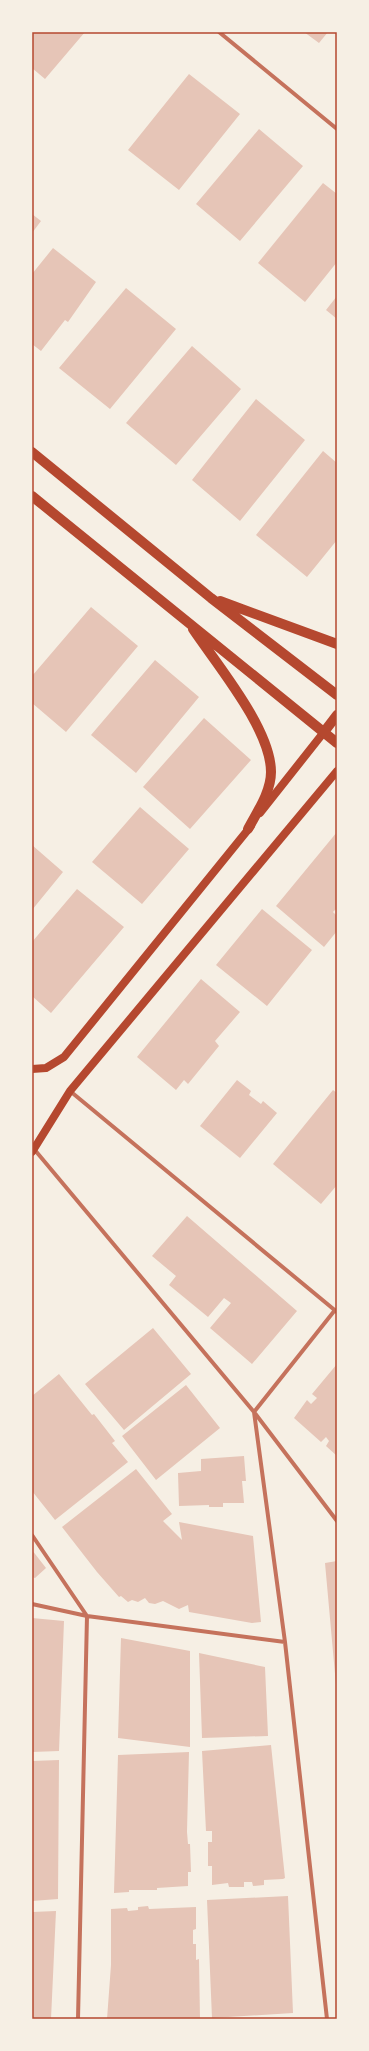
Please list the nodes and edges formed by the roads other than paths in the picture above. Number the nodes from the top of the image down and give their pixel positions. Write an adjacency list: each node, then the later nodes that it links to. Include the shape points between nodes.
1 (219, 32): 2 (street)
2 (337, 129)
3 (32, 452): 5 (main road)
4 (32, 496): 6 (main road)
5 (211, 598): 7 (main road); 8 (main road)
6 (186, 619): 10 (main road); 13 (main road, via 258,726 269,752 271,774 267,794)
7 (337, 644)
8 (337, 695)
9 (337, 715): 10 (main road)
10 (324, 732): 11 (main road); 13 (main road)
11 (337, 743)
12 (337, 770): 15 (main road)
13 (248, 829): 14 (main road, via 64,1056 46,1068)
14 (32, 1069)
15 (70, 1091): 16 (main road); 17 (street)
16 (33, 1150): 18 (street)
17 (336, 1311): 18 (street)
18 (254, 1412): 19 (street); 23 (street)
19 (337, 1522)
20 (32, 1535): 22 (street)
21 (32, 1604): 22 (street)
22 (87, 1616): 23 (street); 24 (street)
23 (285, 1642): 25 (street)
24 (78, 2019)
25 (327, 2019)

